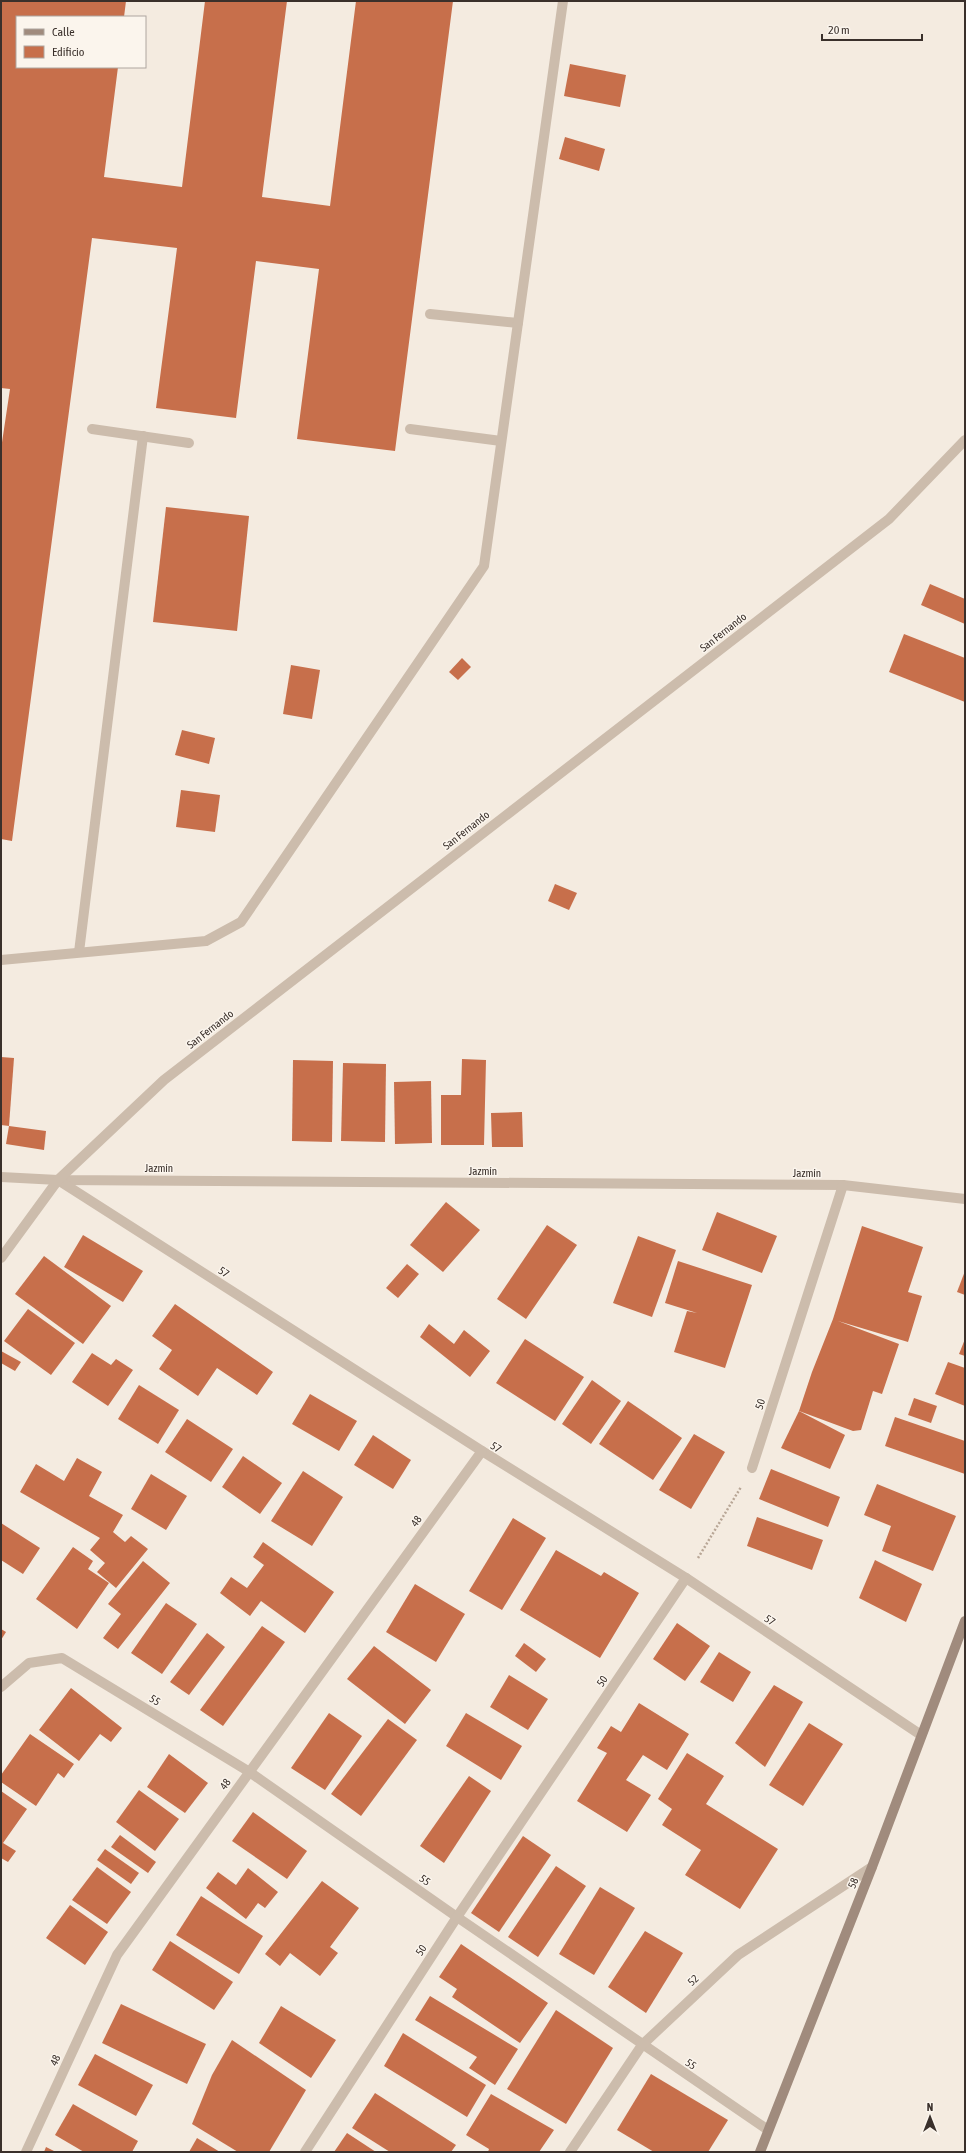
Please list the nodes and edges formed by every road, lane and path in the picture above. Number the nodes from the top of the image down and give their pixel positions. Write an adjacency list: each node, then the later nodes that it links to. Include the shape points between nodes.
1 (564, 1): 3 (street)
2 (430, 314): 3 (street)
3 (518, 323): 8 (street)
4 (92, 429): 6 (street)
5 (410, 429): 8 (street)
6 (142, 436): 9 (street); 10 (street)
7 (965, 440): 13 (street, San Fernando, via 889,518 164,1080)
8 (501, 441): 10 (street, via 484,566 241,922 206,941)
9 (188, 443)
10 (79, 952): 11 (street)
11 (1, 960)
12 (1, 1177): 13 (street, Jazmín)
13 (58, 1180): 14 (street, Jazmín); 16 (street, San Fernando); 17 (street, 57)
14 (843, 1185): 15 (street, Jazmín); 18 (street, 50)
15 (965, 1199)
16 (1, 1258)
17 (482, 1451): 19 (street, 57); 23 (street, 48)
18 (752, 1468): 19 (path)
19 (686, 1578): 22 (street, 57); 25 (street, 50)
20 (965, 1621): 22 (main road, 58)
21 (1, 1687): 23 (street, 55, via 29,1663 62,1658)
22 (921, 1735): 24 (main road, 58)
23 (248, 1771): 25 (street, 55); 28 (street, 48, via 117,1955)
24 (872, 1867): 26 (street, 52, via 738,1955); 27 (main road, 58)
25 (457, 1917): 26 (street, 55); 29 (street, 50)
26 (642, 2045): 27 (street, 55); 30 (street, 52)
27 (768, 2130): 31 (main road, 58)
28 (26, 2152)
29 (305, 2152)
30 (570, 2152)
31 (760, 2152)

